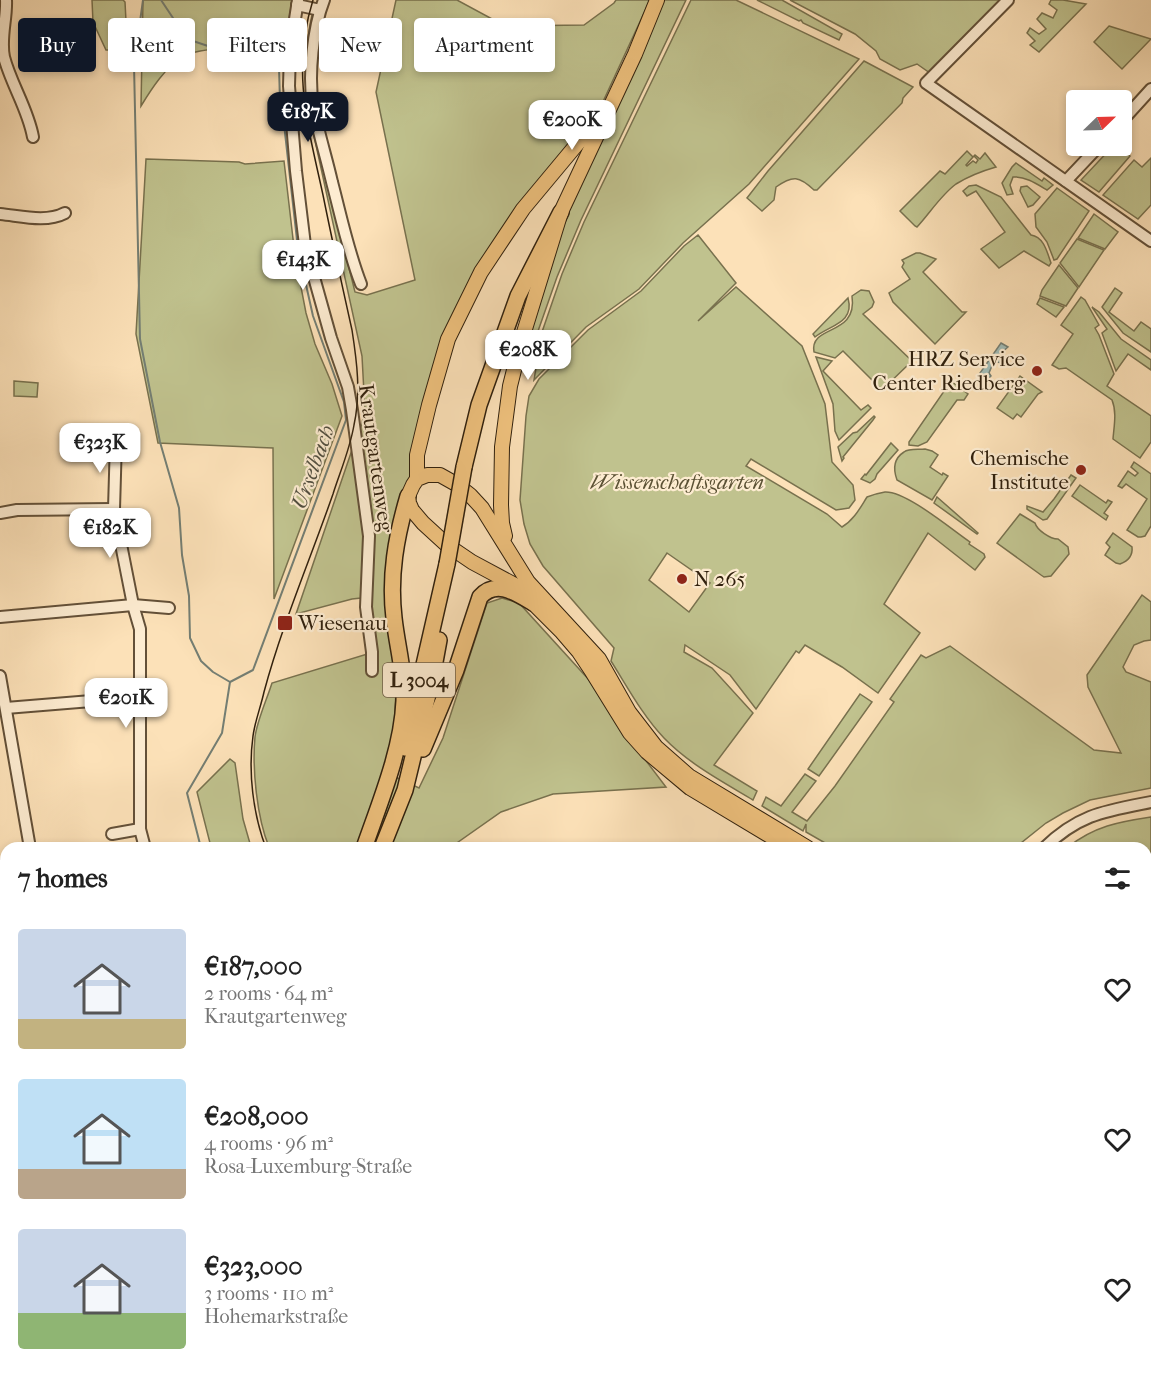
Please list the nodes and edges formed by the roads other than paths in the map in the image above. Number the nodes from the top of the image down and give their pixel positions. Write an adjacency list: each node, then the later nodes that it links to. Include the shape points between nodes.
1 (657, 0): 7 (main road, L 3004)
2 (1008, 0): 11 (street, via 926,83)
3 (297, 2): 5 (street, Krautgartenweg); 29 (street, Krautgartenweg, via 289,74 296,171 306,245 352,410 369,536 366,607)
4 (8, 4): 9 (street, via 4,54)
5 (322, 5): 16 (street, Krautgartenweg, via 314,39 313,104)
6 (1151, 89): 8 (street)
7 (611, 104): 12 (main road, L 3004); 18 (main road, via 523,209 481,272 448,339 417,455)
8 (1132, 110)
9 (33, 137)
10 (1090, 156): 11 (street)
11 (1066, 181): 15 (street)
12 (561, 212): 22 (main road, via 510,386 502,447 501,505); 33 (highway, L 3004, bridge, via 519,296 483,394 464,467 432,678)
13 (65, 213): 14 (street, via 47,218)
14 (0, 214)
15 (1151, 241)
16 (360, 284)
17 (116, 440): 20 (street)
18 (417, 479): 19 (main road); 22 (main road, via 440,475 470,495)
19 (408, 496): 23 (main road, via 412,510 440,538 472,562 513,584); 33 (highway, via 394,548 392,583 404,701)
20 (114, 509): 21 (street); 24 (street)
21 (0, 513)
22 (512, 555): 42 (main road, via 528,582 599,659 629,712 656,747 689,776)
23 (533, 603): 33 (highway, via 500,588 485,591 480,597 456,670); 41 (main road, via 579,652 630,733 647,752 690,788)
24 (133, 605): 25 (street); 27 (street); 28 (street)
25 (154, 607): 26 (street); 28 (street)
26 (169, 608)
27 (0, 617)
28 (140, 629): 31 (street)
29 (372, 671)
30 (0, 676): 32 (street)
31 (140, 697): 32 (street); 35 (street)
32 (6, 708): 37 (street)
33 (395, 787): 39 (highway); 40 (highway, L 3004)
34 (1151, 802): 43 (street, via 1087,817)
35 (140, 829): 36 (street); 38 (street)
36 (112, 834)
37 (29, 842)
38 (143, 842)
39 (367, 842)
40 (383, 842)
41 (780, 842)
42 (798, 842)
43 (1050, 842)

